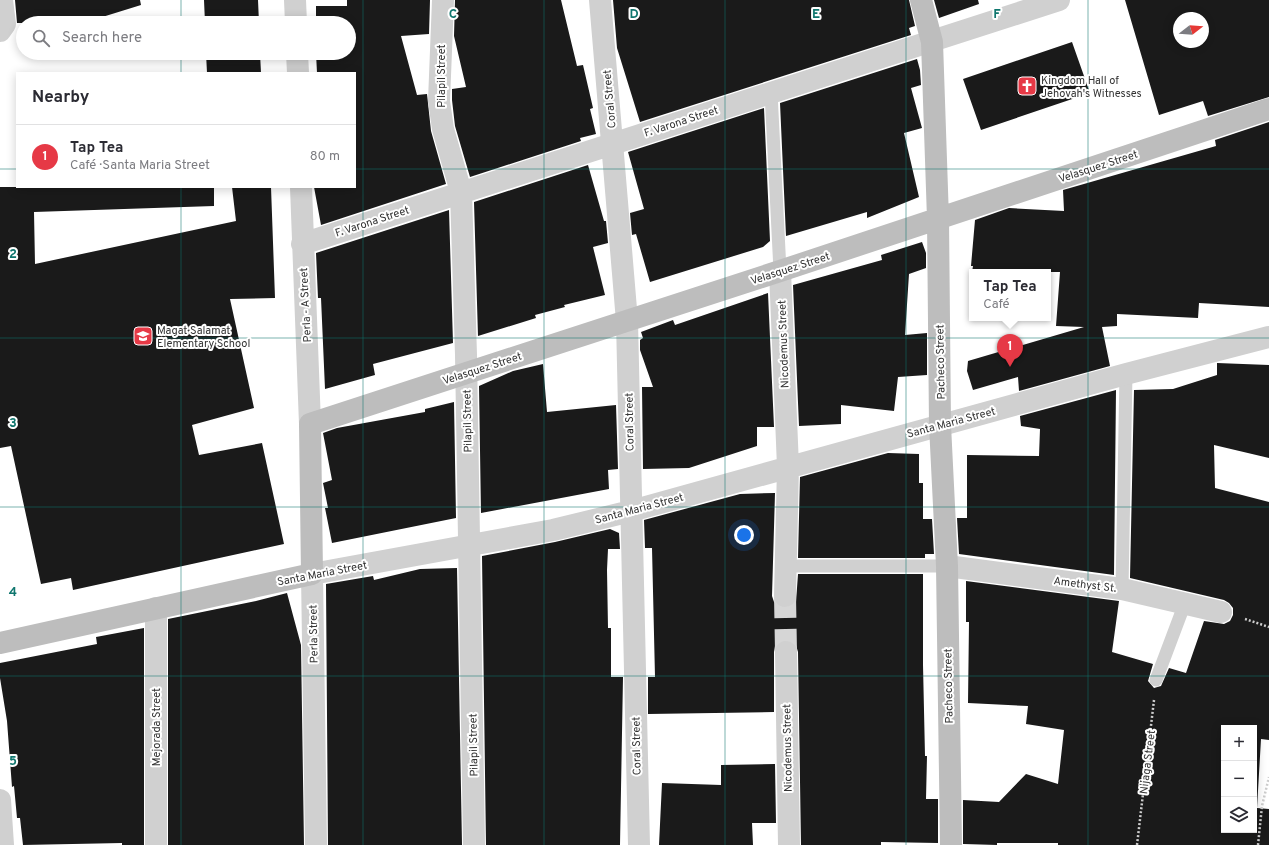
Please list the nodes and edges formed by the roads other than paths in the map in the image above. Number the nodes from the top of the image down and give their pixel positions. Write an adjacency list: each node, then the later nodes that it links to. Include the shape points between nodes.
1 (2, 0): 8 (street, via 5,24)
2 (296, 0): 7 (street)
3 (443, 0): 16 (street, Pilapil Street, via 439,101 443,129)
4 (600, 0): 14 (street, Coral Street)
5 (921, 0): 9 (street, Pacheco Street)
6 (1060, 0): 9 (street, F. Varona Street)
7 (296, 16)
8 (0, 31)
9 (932, 42): 12 (street, F. Varona Street); 17 (street, Pacheco Street)
10 (297, 60): 11 (street)
11 (298, 72)
12 (771, 92): 14 (street, F. Varona Street); 19 (lane, Nicodemus Street)
13 (1269, 109): 17 (street, Velasquez Street)
14 (613, 143): 16 (street, F. Varona Street); 20 (street, Coral Street)
15 (301, 188): 18 (street, Perla - A Street)
16 (461, 192): 18 (street, F. Varona Street); 22 (street, Pilapil Street)
17 (938, 219): 19 (street, Velasquez Street); 25 (street, Pacheco Street)
18 (302, 244): 24 (street, Perla - A Street)
19 (780, 271): 20 (street, Velasquez Street); 26 (street, Nicodemus Street)
20 (627, 320): 22 (street, Velasquez Street); 27 (street, Coral Street)
21 (1269, 337): 23 (street, Santa Maria Street)
22 (466, 374): 24 (street, Velasquez Street); 28 (street, Pilapil Street)
23 (1126, 374): 25 (street, Santa Maria Street); 32 (lane)
24 (310, 424): 31 (street, Perla Street)
25 (940, 425): 26 (street, Santa Maria Street); 30 (street, Pacheco Street)
26 (788, 467): 27 (street, Santa Maria Street); 29 (street, Nicodemus Street)
27 (631, 511): 28 (street, Santa Maria Street, via 553,530); 45 (street, Coral Street)
28 (470, 545): 31 (street, Santa Maria Street); 44 (street, Pilapil Street)
29 (785, 566): 30 (lane); 33 (street, Nicodemus Street)
30 (946, 566): 32 (street, Amethyst St.); 47 (street, Pacheco Street)
31 (312, 574): 35 (street, Santa Maria Street); 43 (street, Perla Street)
32 (1122, 589): 34 (street, Amethyst St.)
33 (785, 596)
34 (1185, 603): 36 (street, Amethyst St.); 39 (lane)
35 (156, 608): 37 (street, Santa Maria Street); 42 (street, Mejorada Street)
36 (1221, 612)
37 (0, 643)
38 (786, 652): 46 (street, Nicodemus Street)
39 (1156, 680)
40 (0, 800): 41 (street)
41 (3, 845)
42 (156, 845)
43 (316, 845)
44 (474, 845)
45 (639, 845)
46 (789, 845)
47 (951, 845)

